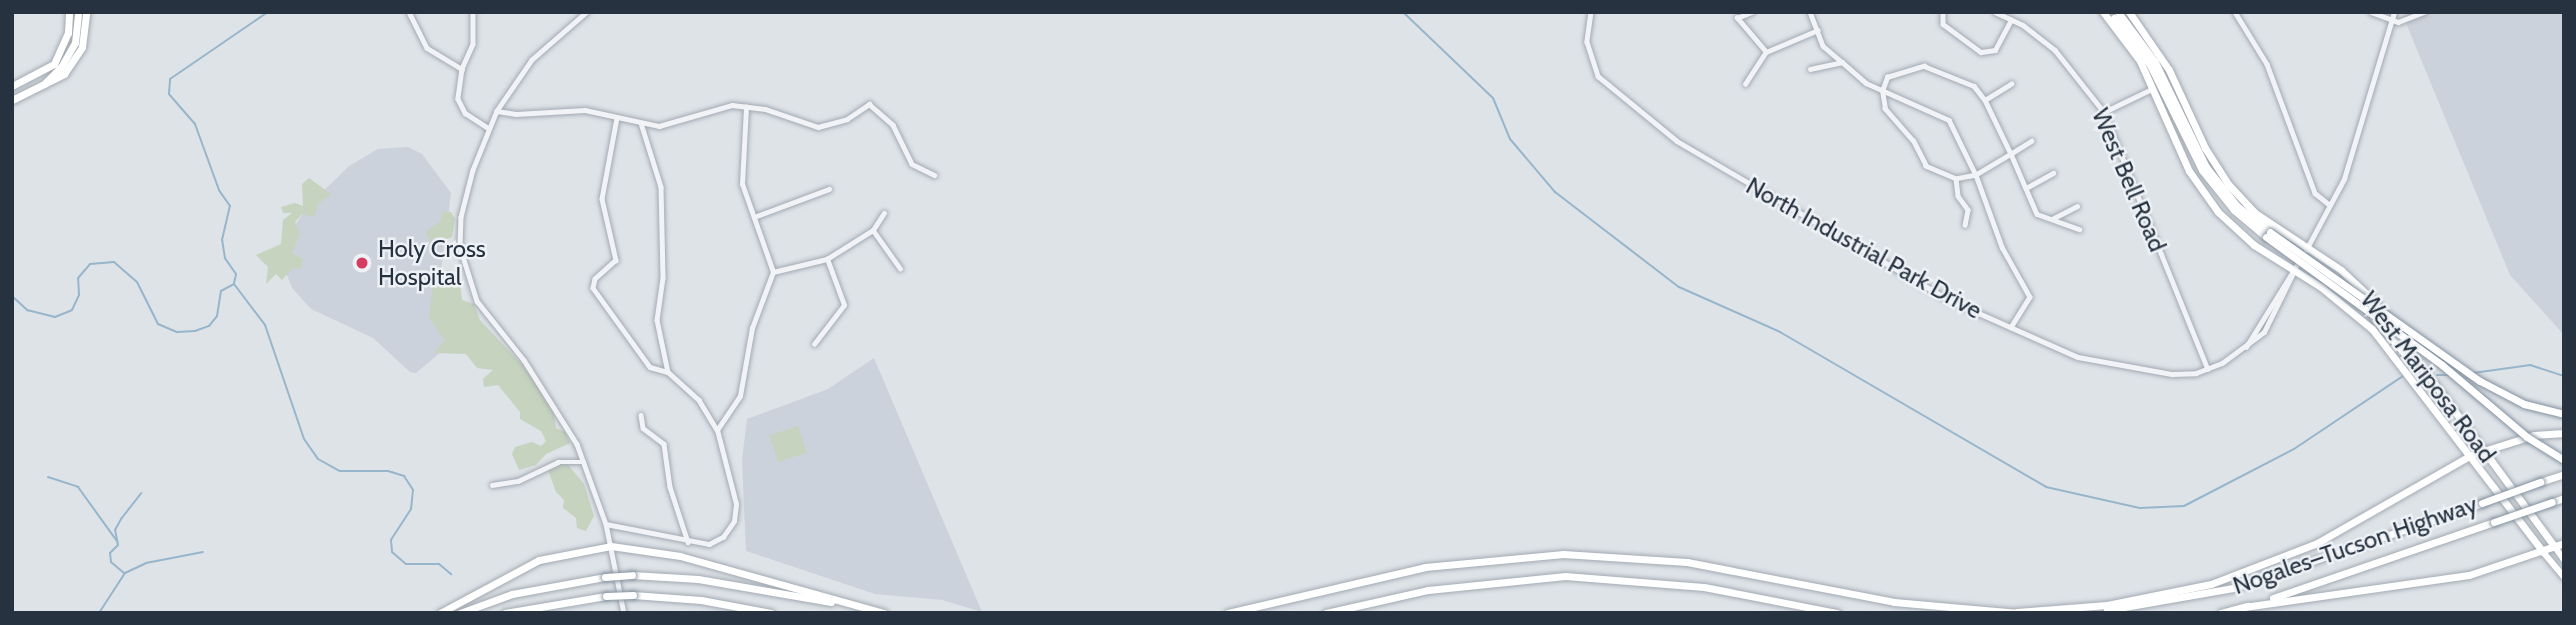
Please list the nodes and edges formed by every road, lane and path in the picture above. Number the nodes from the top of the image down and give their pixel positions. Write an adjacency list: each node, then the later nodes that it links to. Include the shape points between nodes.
1 (70, 12): 28 (highway, via 63,50 47,71)
2 (82, 12): 31 (highway, via 75,43 47,82); 31 (highway, via 87,28 74,62 50,85)
3 (409, 12): 24 (street, via 427,48)
4 (473, 12): 24 (street, via 472,44)
5 (587, 12): 35 (street, via 533,60)
6 (1591, 12): 62 (street, North Industrial Park Drive, via 1587,42 1598,76 1691,151 1947,299)
7 (1752, 12): 22 (street, via 1737,18)
8 (1810, 12): 21 (street)
9 (1943, 12): 19 (street, via 1943,24 1981,52 1995,51)
10 (1995, 12): 19 (street, West Bell Road)
11 (2103, 12): 29 (highway, West Mariposa Road, via 2133,51)
12 (2108, 12): 56 (highway, via 2149,62 2202,170 2234,210)
13 (2118, 12): 56 (highway, via 2155,62 2206,167)
14 (2129, 12): 57 (highway, West Mariposa Road, via 2169,71 2219,172 2255,213)
15 (2235, 12): 48 (street, via 2267,64 2315,193)
16 (2371, 12): 20 (street)
17 (2394, 12): 20 (street, North Industrial Park Drive)
18 (2424, 12): 20 (street)
19 (2011, 20): 36 (street, West Bell Road, via 2055,50)
20 (2390, 22): 48 (street, North Industrial Park Drive, via 2344,179)
21 (1818, 30): 22 (street); 23 (street, via 1823,46)
22 (1766, 52): 26 (street)
23 (1842, 62): 25 (street); 30 (street)
24 (462, 69): 39 (street, via 459,105)
25 (1810, 69)
26 (1745, 84)
27 (2011, 84): 33 (street)
28 (12, 86)
29 (2153, 89): 36 (street); 60 (highway, West Mariposa Road, via 2203,192 2242,236)
30 (1882, 91): 33 (street, via 1887,77 1924,66 1974,86); 43 (street, via 1949,120); 45 (street, via 1885,109 1913,141 1926,166)
31 (31, 93): 32 (highway)
32 (12, 100)
33 (1985, 100): 41 (street)
34 (747, 107): 38 (street, via 718,107 667,125); 44 (street, via 818,127 839,123 872,104 893,124 912,163); 51 (street, via 742,184)
35 (497, 111): 37 (street, via 516,114 568,109); 39 (street)
36 (2104, 112): 65 (street, West Bell Road)
37 (617, 118): 38 (street); 66 (street, via 603,199 616,260 595,279 593,288 650,367)
38 (641, 123): 66 (street, via 661,187 663,278 657,320)
39 (488, 128): 74 (street, via 461,217 462,265 477,301 524,360)
40 (2032, 141): 41 (street)
41 (2011, 154): 43 (street); 47 (street)
42 (2053, 173): 47 (street)
43 (1976, 175): 45 (street); 62 (street, via 2002,247 2030,297)
44 (935, 176)
45 (1955, 179): 53 (street, via 1968,210)
46 (830, 188): 51 (street)
47 (2026, 188): 52 (street, via 2037,214)
48 (2330, 205): 57 (street, North Industrial Park Drive)
49 (2077, 206): 52 (street)
50 (884, 213): 55 (street)
51 (754, 218): 61 (street)
52 (2052, 219): 54 (street)
53 (1965, 225)
54 (2079, 229)
55 (873, 230): 58 (street); 59 (street)
56 (2268, 235): 67 (highway, bridge, via 2480,381 2524,404); 73 (highway, bridge, via 2442,365 2527,437)
57 (2307, 249): 60 (street, North Industrial Park Drive); 64 (highway, West Mariposa Road, via 2364,290)
58 (827, 259): 61 (street); 63 (street, via 844,305)
59 (900, 268)
60 (2296, 269): 64 (highway, West Mariposa Road); 64 (highway, via 2310,265 2353,298); 65 (street, North Industrial Park Drive, via 2255,342)
61 (774, 272): 69 (street, via 752,328 740,396)
62 (2011, 328): 65 (street, North Industrial Park Drive, via 2098,362 2172,374)
63 (814, 344)
64 (2404, 356): 71 (highway, West Mariposa Road, via 2436,387); 72 (highway, West Mariposa Road)
65 (2208, 369)
66 (668, 372): 69 (street, via 699,400)
67 (2564, 414)
68 (641, 415): 79 (street, via 643,428 664,444 670,486)
69 (718, 430): 79 (street, via 736,504 734,522 716,542)
70 (2564, 433): 71 (highway, via 2519,438)
71 (2484, 452): 72 (highway); 82 (highway, West Mariposa Road)
72 (2471, 455): 83 (highway, West Mariposa Road); 87 (highway, via 2317,543 2223,580 2107,605)
73 (2564, 460)
74 (584, 462): 76 (street, via 564,460 518,481); 78 (street)
75 (2564, 474): 98 (highway, Nogales–Tucson Highway, bridge, via 2233,588 2144,606)
76 (492, 485)
77 (2564, 498): 86 (highway, Nogales–Tucson Highway, bridge)
78 (606, 524): 79 (street); 81 (street)
79 (688, 542)
80 (2564, 543): 82 (highway)
81 (611, 546): 88 (highway, via 539,560); 91 (street); 93 (highway, via 680,556)
82 (2555, 547): 83 (highway); 84 (main road, West Mariposa Road)
83 (2543, 552): 85 (main road, West Mariposa Road); 86 (highway, via 2469,575)
84 (2564, 560)
85 (2564, 577)
86 (2244, 607): 99 (highway, Nogales–Tucson Highway)
87 (1997, 612): 94 (highway, via 1894,602 1686,562 1563,554 1425,567); 97 (highway)
88 (440, 613)
89 (460, 613): 93 (highway, bridge, via 525,591 632,575 710,580)
90 (505, 613): 92 (highway, bridge, via 634,595 701,600)
91 (624, 613)
92 (771, 613)
93 (884, 613)
94 (1228, 613)
95 (1326, 613): 96 (highway, via 1428,590 1565,576 1704,587)
96 (1837, 613)
97 (2020, 613)
98 (2059, 613)
99 (2221, 613)

